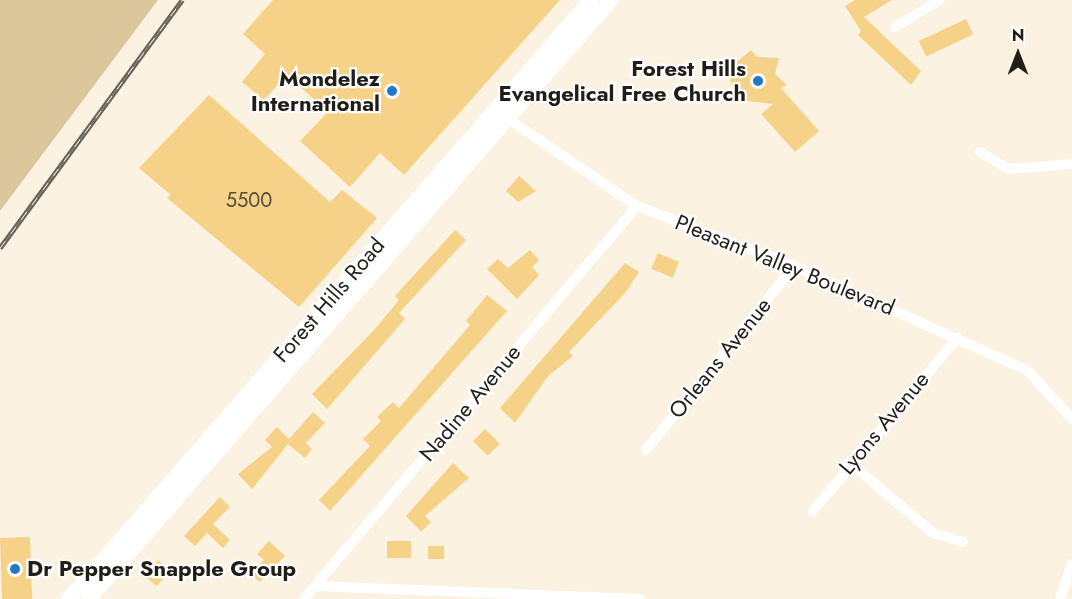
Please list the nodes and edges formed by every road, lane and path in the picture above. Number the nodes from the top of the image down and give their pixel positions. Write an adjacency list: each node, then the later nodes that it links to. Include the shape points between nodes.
1 (590, 0): 5 (street, Forest Hills Road)
2 (610, 0): 5 (street, Forest Hills Road)
3 (940, 0): 4 (street)
4 (895, 27)
5 (501, 115): 8 (street, Pleasant Valley Boulevard); 18 (street, Forest Hills Road)
6 (980, 152): 7 (street, via 1008,168)
7 (1072, 164)
8 (637, 206): 9 (street, Pleasant Valley Boulevard); 17 (street, Nadine Avenue)
9 (794, 266): 10 (street, Pleasant Valley Boulevard); 12 (street, Orleans Avenue)
10 (958, 337): 11 (street, Pleasant Valley Boulevard, via 1028,370); 13 (street, Lyons Avenue)
11 (1072, 418)
12 (646, 450)
13 (849, 462): 14 (street, Lyons Avenue); 15 (street, via 933,533)
14 (813, 511)
15 (963, 542)
16 (1072, 564): 21 (street)
17 (315, 586): 19 (street, Nadine Avenue); 20 (street)
18 (80, 597)
19 (304, 599)
20 (640, 599)
21 (1060, 599)

